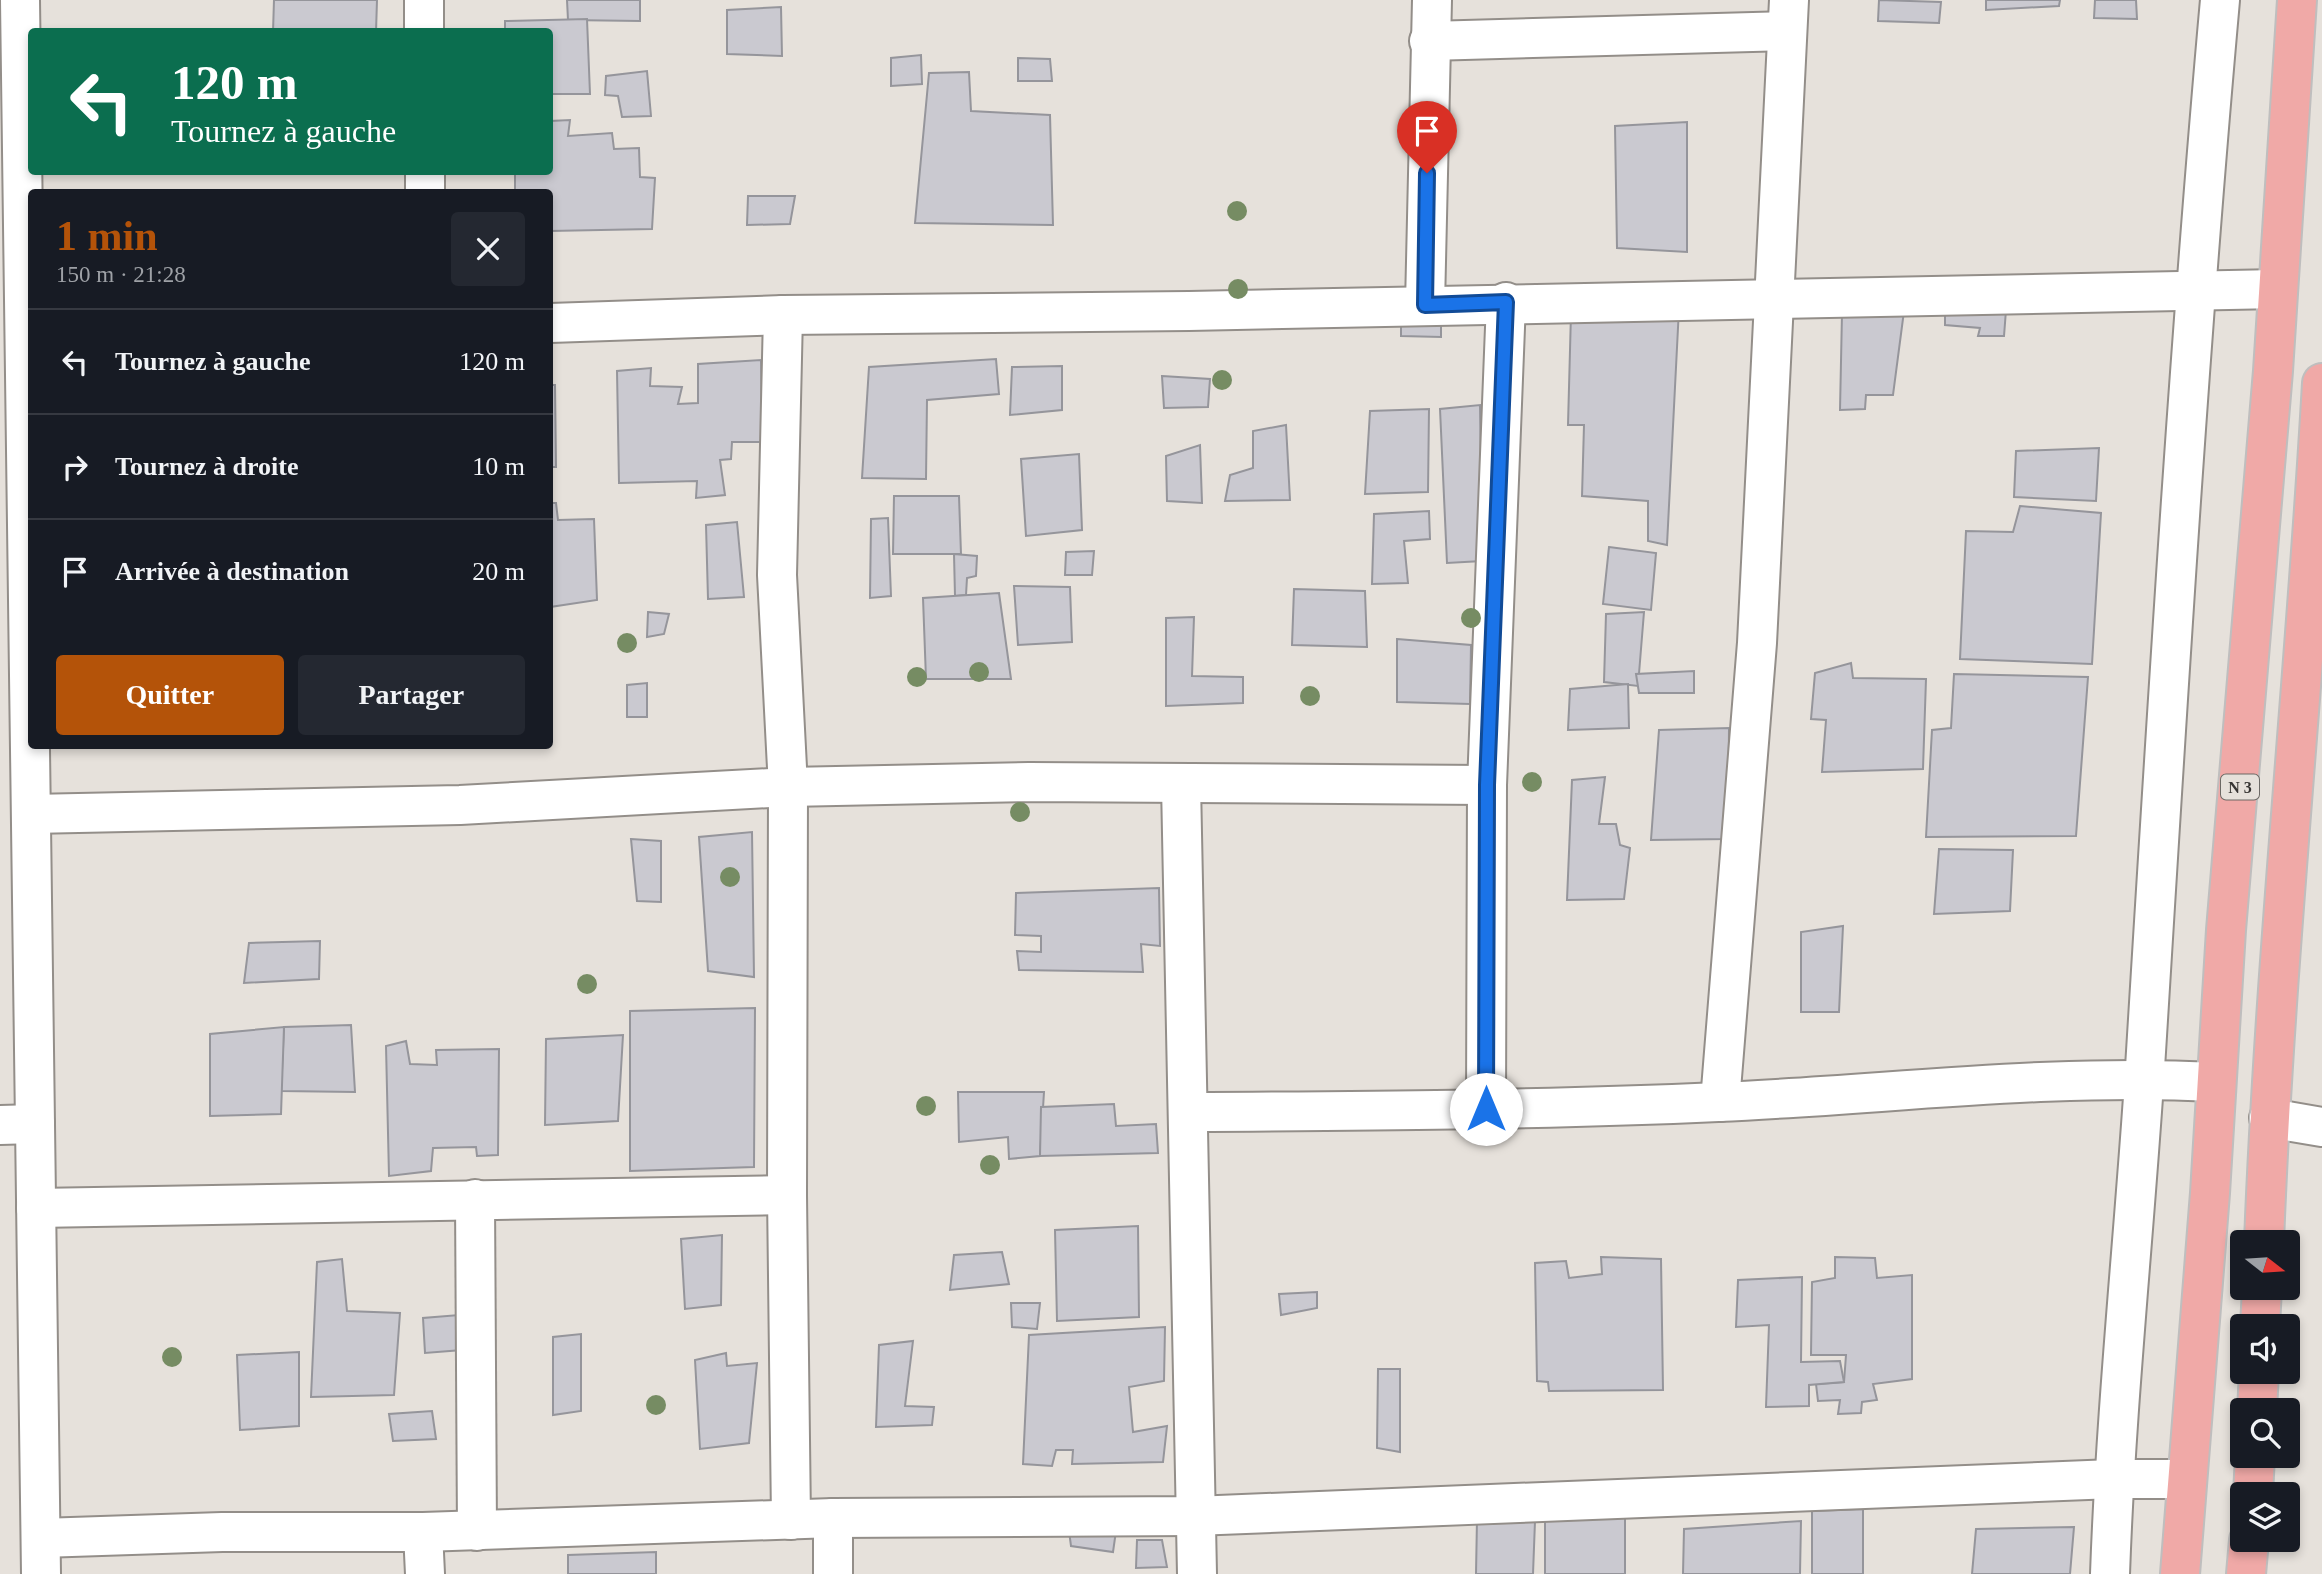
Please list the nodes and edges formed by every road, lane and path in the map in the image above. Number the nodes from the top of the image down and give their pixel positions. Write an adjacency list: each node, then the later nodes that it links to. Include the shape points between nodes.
1 (20, 0): 16 (street)
2 (424, 0): 7 (street)
3 (1432, 0): 8 (street)
4 (2220, 0): 10 (street)
5 (2297, 0): 9 (main road, N 3)
6 (1787, 16): 8 (street); 11 (street)
7 (424, 28)
8 (1429, 41): 13 (street)
9 (2278, 289): 10 (street); 27 (main road, N 3)
10 (2194, 292): 11 (street); 26 (street)
11 (1773, 298): 12 (street); 28 (street, via 1757,643)
12 (1506, 302): 13 (street); 23 (street)
13 (1425, 305): 14 (street)
14 (783, 316): 15 (street); 24 (street, via 777,575)
15 (553, 323)
16 (28, 333): 18 (street)
17 (2322, 383): 19 (main road)
18 (12, 391): 20 (street)
19 (2311, 722): 31 (main road)
20 (28, 747)
21 (28, 749): 25 (street)
22 (1181, 784): 23 (street); 24 (street); 30 (street)
23 (1487, 785): 29 (street)
24 (788, 787): 25 (street, via 460,805); 34 (street)
25 (31, 814): 32 (street)
26 (2144, 1078): 27 (street); 28 (street); 38 (street)
27 (2216, 1082): 39 (main road, N 3)
28 (1720, 1102): 29 (street)
29 (1486, 1109): 30 (street)
30 (1188, 1112): 40 (street)
31 (2269, 1118): 33 (street); 37 (main road)
32 (18, 1125): 36 (street)
33 (2322, 1127)
34 (787, 1195): 35 (street); 42 (street)
35 (475, 1199): 36 (street); 43 (street)
36 (36, 1208): 46 (street)
37 (2264, 1230)
38 (2113, 1479): 39 (street); 40 (street); 50 (street)
39 (2187, 1479): 51 (main road, N 3)
40 (1194, 1516): 41 (street); 49 (street)
41 (833, 1518): 42 (street); 48 (street)
42 (791, 1520): 43 (street)
43 (477, 1531): 44 (street)
44 (423, 1532): 46 (street, via 222,1532); 47 (street)
45 (2248, 1552): 52 (main road)
46 (41, 1556)
47 (425, 1574)
48 (833, 1574)
49 (1197, 1574)
50 (2110, 1574)
51 (2180, 1574)
52 (2246, 1574)

